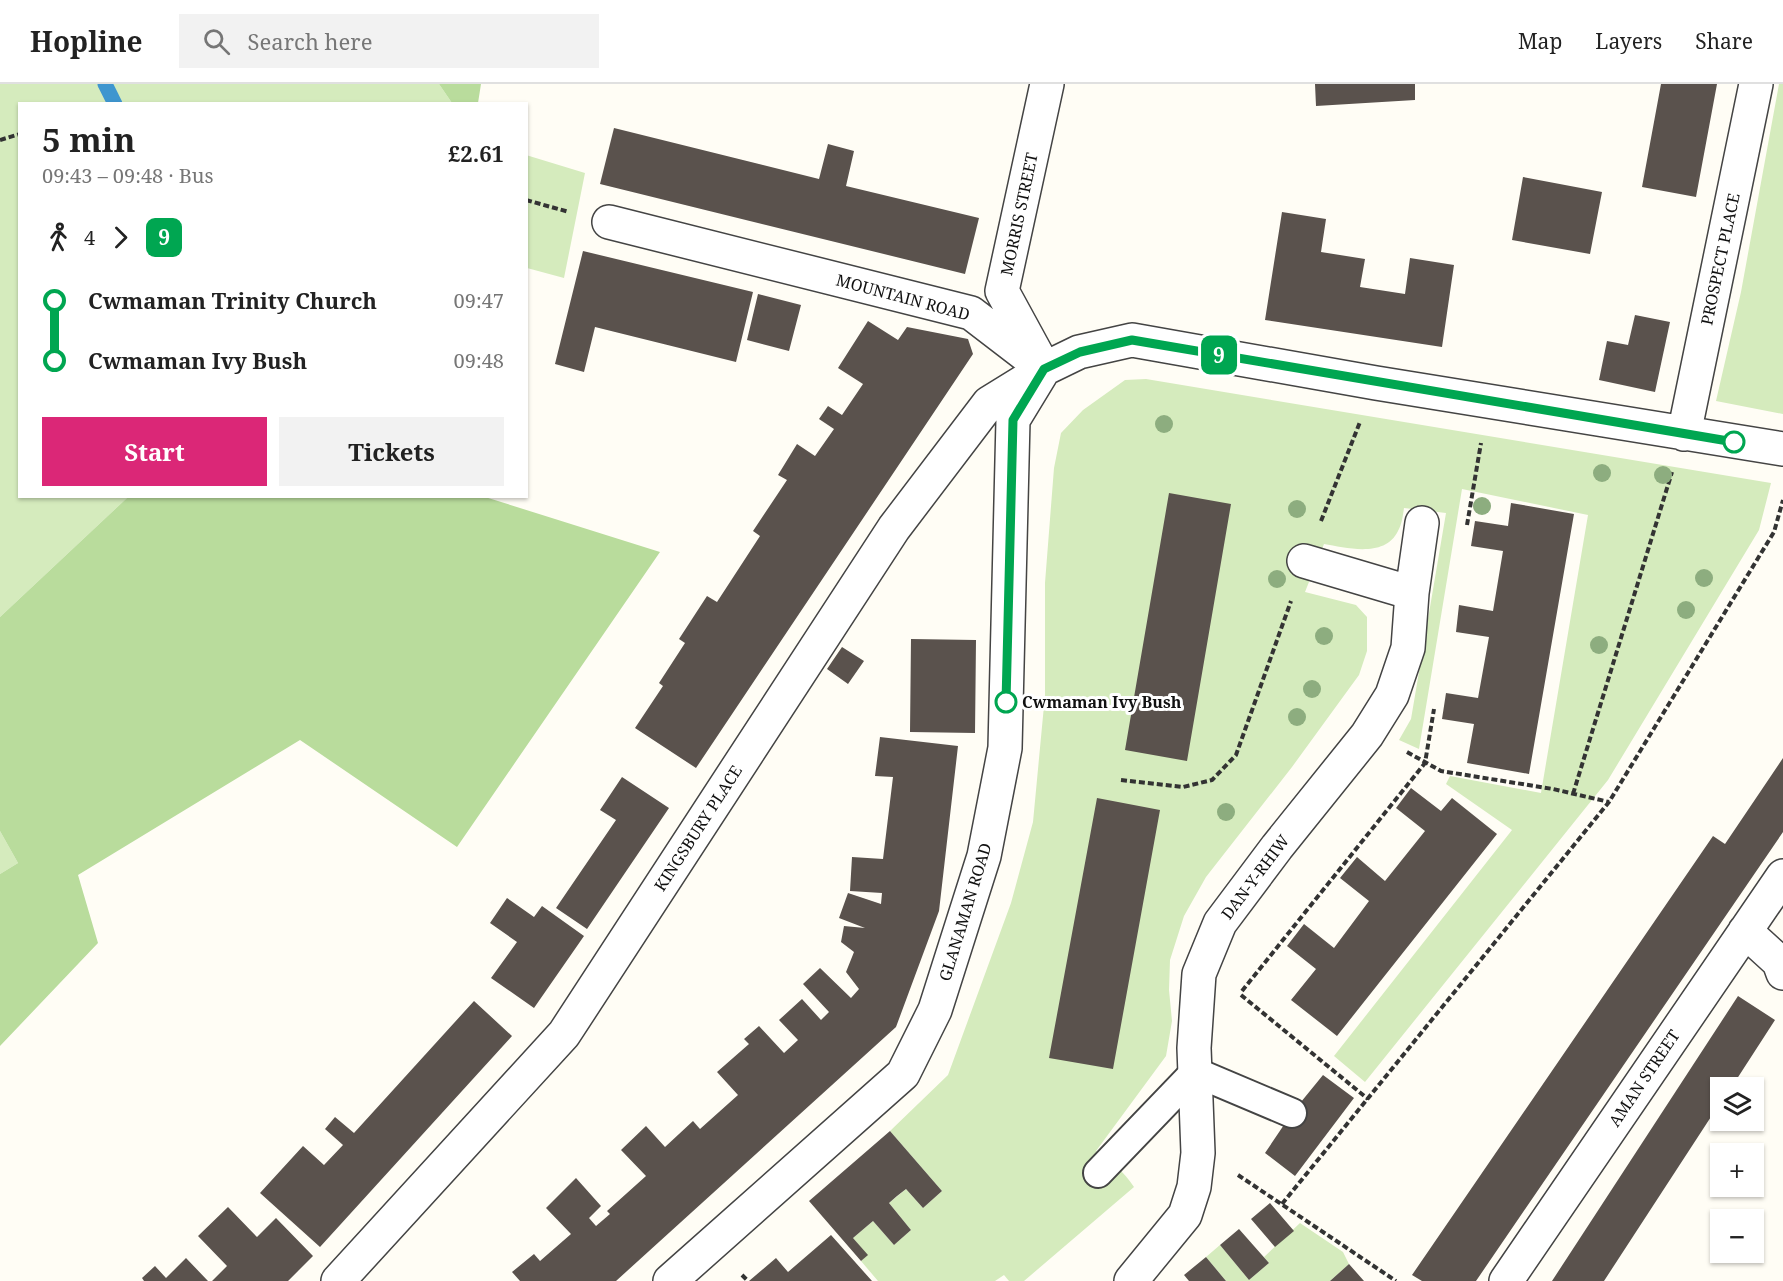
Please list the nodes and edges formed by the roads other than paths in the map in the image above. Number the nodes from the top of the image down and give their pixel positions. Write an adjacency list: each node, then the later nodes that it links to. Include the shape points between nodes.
1 (1047, 84): 4 (street, MORRIS STREET, via 1002,291)
2 (1756, 84): 5 (street, PROSPECT PLACE)
3 (609, 222): 4 (street, MOUNTAIN ROAD, via 971,313)
4 (1044, 369): 5 (street, via 1080,352 1132,340); 16 (street, KINGSBURY PLACE, via 989,403 894,528 564,1034); 17 (street, GLANAMAN ROAD, via 1013,420 1005,748 984,856 935,1010 903,1074)
5 (1684, 434): 6 (street)
6 (1783, 449)
7 (1422, 524): 9 (street, DAN-Y-RHIW)
8 (1304, 561): 9 (street)
9 (1412, 593): 13 (street, DAN-Y-RHIW, via 1408,648 1392,695 1371,729 1220,923 1199,974)
10 (1783, 876): 11 (street, AMAN STREET)
11 (1745, 931): 12 (street, via 1779,962); 19 (street, AMAN STREET)
12 (1783, 973)
13 (1195, 1072): 14 (lane); 15 (lane); 18 (street, DAN-Y-RHIW, via 1198,1148 1194,1187 1185,1215)
14 (1292, 1113)
15 (1098, 1173)
16 (338, 1281)
17 (670, 1281)
18 (1131, 1281)
19 (1506, 1281)

